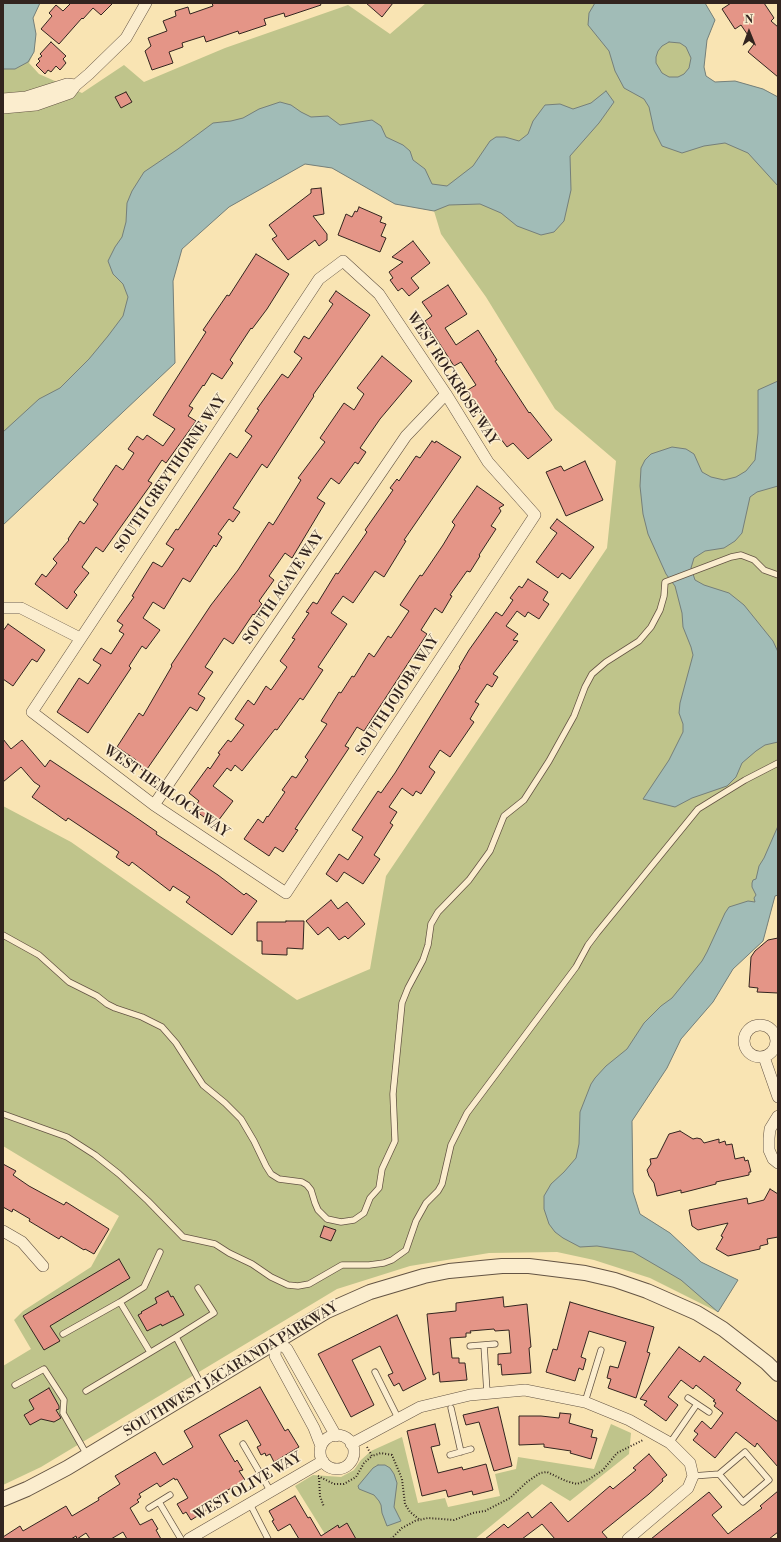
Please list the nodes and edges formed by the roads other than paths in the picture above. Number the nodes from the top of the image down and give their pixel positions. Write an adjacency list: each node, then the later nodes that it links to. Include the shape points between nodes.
1 (146, 3): 2 (street, via 126,38)
2 (76, 84): 3 (street, via 67,84 26,97); 4 (street, via 70,92 56,99 36,105)
3 (3, 99)
4 (3, 108)
5 (343, 261): 6 (street, WEST ROCKROSE WAY, via 379,294); 10 (street, SOUTH GREYTHORNE WAY, via 319,279)
6 (446, 394): 7 (street, WEST ROCKROSE WAY, via 488,462); 13 (street, SOUTH AGAVE WAY, via 406,436)
7 (534, 515): 14 (street, SOUTH JOJOBA WAY)
8 (778, 575): 15 (lane, via 764,570 754,560 741,555 666,582 660,610 651,627 639,641 592,674 574,716 524,800 504,816 490,851 462,888 438,912 431,924 423,960 402,1003 393,1094 395,1140 382,1169 379,1188 370,1198 364,1213 354,1220 340,1222 327,1219 314,1204 311,1190 307,1185 279,1179 271,1174 241,1119 203,1085 162,1027 107,1004 70,982 39,955)
9 (3, 608): 10 (street, via 21,608)
10 (80, 638): 11 (street, SOUTH GREYTHORNE WAY)
11 (32, 712): 13 (street, WEST HEMLOCK WAY)
12 (778, 763): 18 (lane, via 698,809 597,933 576,967 467,1113 451,1145 442,1184 416,1220 406,1250 392,1260 369,1265 342,1265 310,1284 288,1285 215,1244 183,1237 119,1174 96,1155 67,1137)
13 (154, 805): 14 (street, WEST HEMLOCK WAY)
14 (286, 893)
15 (3, 935)
16 (764, 1057): 17 (street)
17 (778, 1097)
18 (3, 1114)
19 (778, 1116): 20 (street, via 770,1129 769,1138 769,1150)
20 (778, 1163)
21 (3, 1231): 23 (street, via 22,1242)
22 (160, 1252): 25 (lane, via 144,1287)
23 (43, 1266)
24 (198, 1288): 27 (lane, via 214,1313)
25 (120, 1302): 26 (lane); 33 (lane)
26 (63, 1334)
27 (176, 1337): 33 (lane); 37 (lane)
28 (276, 1341): 35 (street, SOUTHWEST JACARANDA PARKWAY, via 328,1311 370,1292 424,1276 502,1266 529,1266 585,1273 615,1280 698,1313 723,1329); 37 (street, SOUTHWEST JACARANDA PARKWAY); 39 (street, via 287,1349); 42 (street, via 275,1356)
29 (495, 1344): 30 (lane)
30 (484, 1345): 31 (lane); 40 (lane)
31 (470, 1346)
32 (601, 1350): 43 (lane)
33 (150, 1352): 38 (lane)
34 (376, 1372): 47 (lane)
35 (778, 1374)
36 (15, 1385): 55 (lane, via 44,1369 64,1400 63,1413)
37 (202, 1386): 55 (street, SOUTHWEST JACARANDA PARKWAY)
38 (86, 1391)
39 (312, 1393): 42 (lane); 48 (street)
40 (487, 1393): 43 (street, via 525,1390); 47 (street, via 470,1394 437,1402)
41 (688, 1398): 44 (lane)
42 (298, 1400): 52 (street)
43 (585, 1402): 49 (street, via 629,1420)
44 (697, 1404): 46 (lane); 49 (lane)
45 (451, 1408): 54 (lane)
46 (708, 1412)
47 (398, 1418): 51 (street)
48 (336, 1436): 51 (street, via 342,1436); 52 (street, via 327,1438)
49 (670, 1443): 59 (street, via 690,1463)
50 (243, 1444): 60 (lane)
51 (351, 1444): 57 (street, WEST OLIVE WAY, via 352,1459 346,1467 330,1468)
52 (321, 1446): 57 (street, WEST OLIVE WAY)
53 (471, 1449): 54 (lane)
54 (461, 1452): 56 (lane)
55 (87, 1455): 62 (street, SOUTHWEST JACARANDA PARKWAY, via 27,1490)
56 (450, 1455)
57 (323, 1462): 60 (street, WEST OLIVE WAY)
58 (719, 1474): 58 (lane, via 743,1502 769,1480 745,1452); 59 (lane)
59 (693, 1476): 66 (street, via 688,1488)
60 (271, 1492): 64 (street, WEST OLIVE WAY)
61 (170, 1495): 63 (lane)
62 (3, 1499)
63 (159, 1502): 65 (lane); 67 (lane)
64 (250, 1504): 68 (street, WEST OLIVE WAY); 69 (lane)
65 (149, 1508)
66 (634, 1537)
67 (180, 1539)
68 (189, 1539)
69 (268, 1539)

